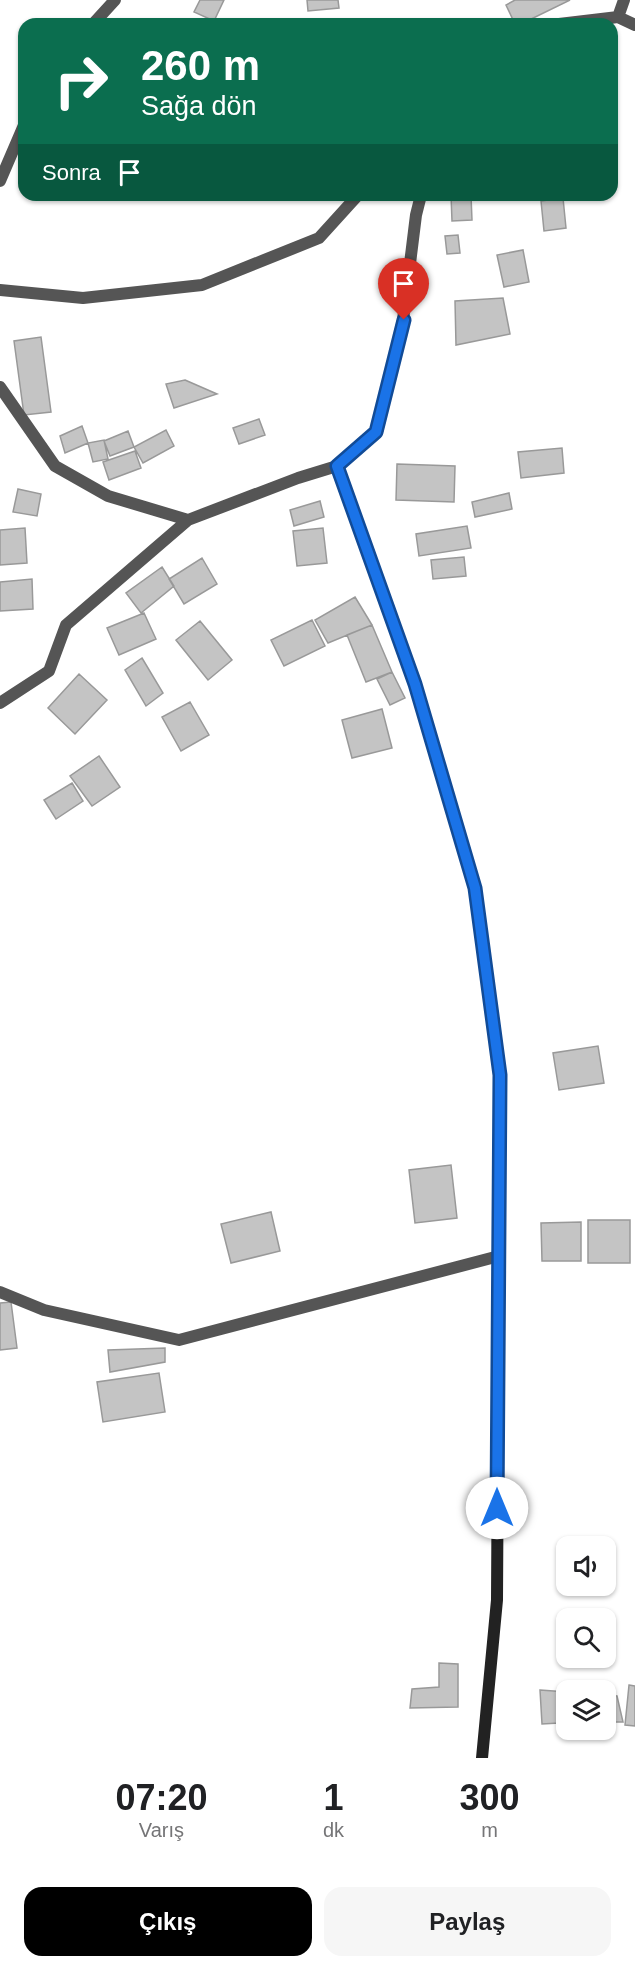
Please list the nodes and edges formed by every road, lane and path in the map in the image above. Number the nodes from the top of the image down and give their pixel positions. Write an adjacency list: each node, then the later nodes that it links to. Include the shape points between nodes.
1 (115, 0): 4 (street)
2 (624, 0): 3 (street)
3 (618, 17): 5 (street); 6 (street)
4 (98, 18)
5 (610, 18)
6 (635, 25)
7 (18, 139): 8 (street)
8 (0, 181)
9 (353, 201): 11 (street, via 319,238 202,285 83,298)
10 (420, 201): 13 (street, via 404,320 376,432)
11 (0, 290)
12 (0, 387): 14 (street, via 55,466 108,496)
13 (337, 466): 14 (street); 16 (street, via 415,684 475,888 500,1075)
14 (188, 520): 15 (street, via 66,625 49,671)
15 (0, 703)
16 (499, 1256): 17 (street, via 179,1340 44,1310); 18 (street, via 497,1600)
17 (0, 1292)
18 (482, 1758)

